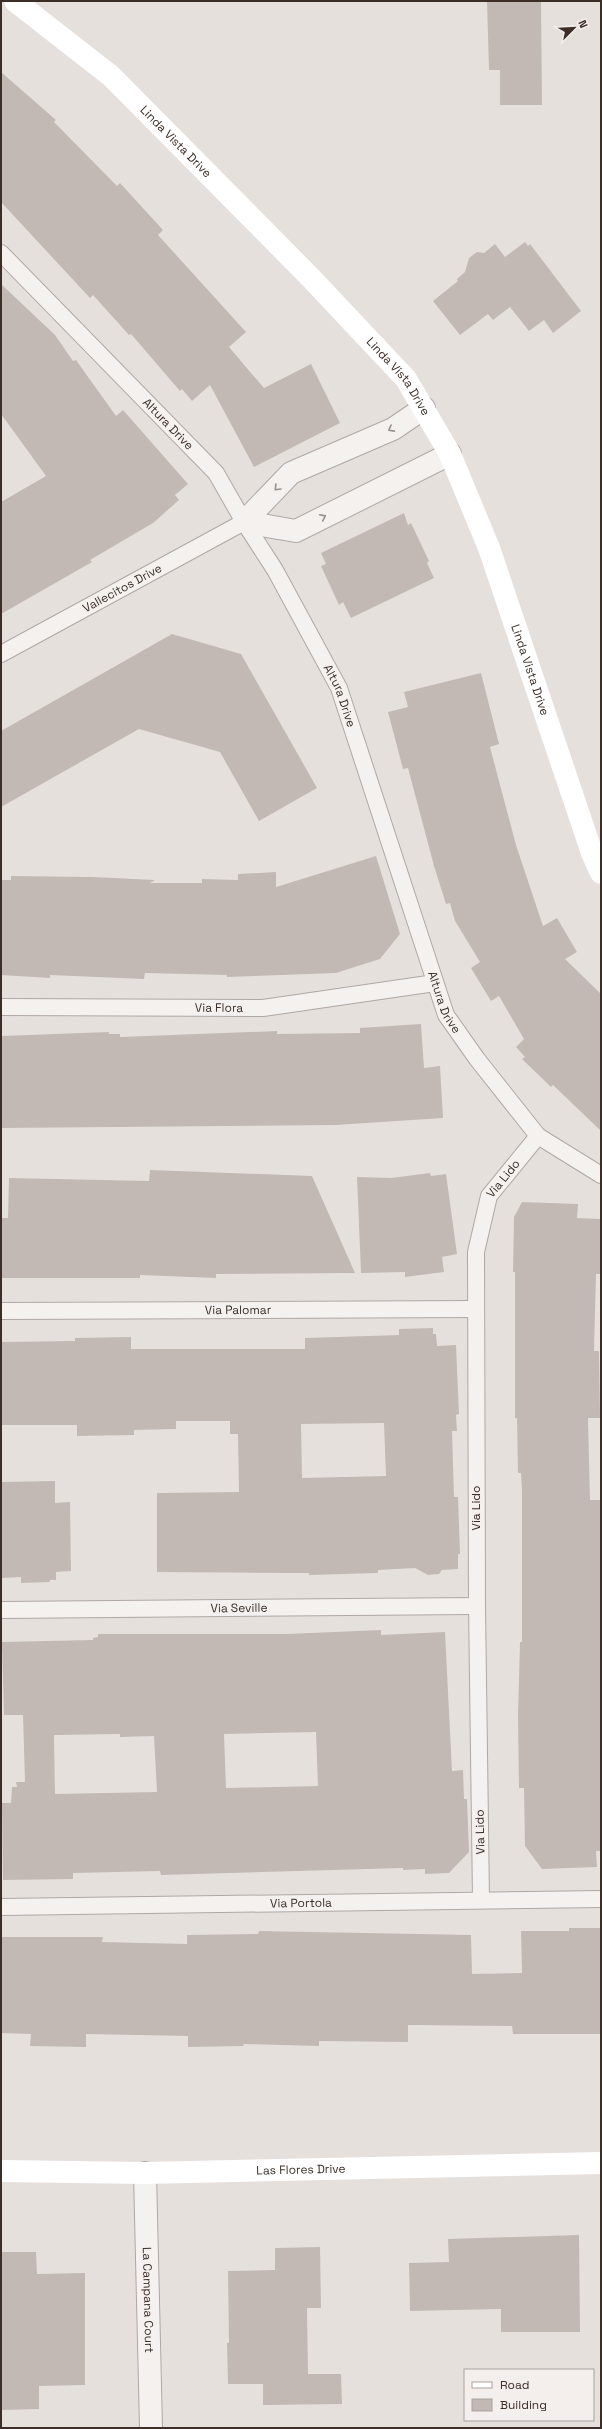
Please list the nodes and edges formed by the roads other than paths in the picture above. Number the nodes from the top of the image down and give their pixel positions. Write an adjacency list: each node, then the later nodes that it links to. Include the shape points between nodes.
1 (15, 1): 3 (street, Linda Vista Drive, via 111,76 310,277 406,379)
2 (1, 253): 5 (lane, Altura Drive, via 216,473)
3 (424, 408): 4 (street, Linda Vista Drive); 5 (street, Vallecitos Drive, one-way to 5, via 393,429 291,473)
4 (450, 454): 5 (street, one-way to 4, via 296,531); 7 (street, Linda Vista Drive, via 489,548)
5 (244, 522): 6 (lane, Vallecitos Drive); 8 (lane, Altura Drive, via 275,570 339,688)
6 (1, 654)
7 (601, 873)
8 (435, 983): 9 (lane, Via Flora, via 264,1008); 10 (lane, Altura Drive, via 446,1015)
9 (1, 1007)
10 (538, 1136): 11 (lane, Altura Drive); 12 (lane, Via Lido, via 489,1196 476,1252)
11 (601, 1175)
12 (475, 1309): 13 (lane, Via Palomar); 14 (lane, Via Lido)
13 (1, 1311)
14 (477, 1606): 15 (lane, Via Seville); 16 (lane, Via Lido)
15 (1, 1610)
16 (481, 1899): 17 (lane, Via Portola); 18 (lane, Via Portola)
17 (601, 1899)
18 (1, 1907)
19 (601, 2162): 21 (street, Las Flores Drive)
20 (1, 2171): 21 (street, Las Flores Drive)
21 (145, 2172): 22 (street, La Campana Court)
22 (151, 2428)

